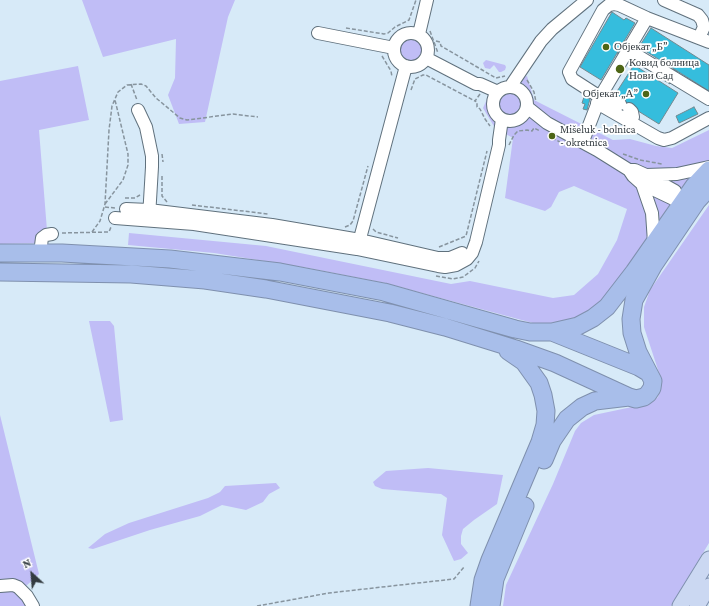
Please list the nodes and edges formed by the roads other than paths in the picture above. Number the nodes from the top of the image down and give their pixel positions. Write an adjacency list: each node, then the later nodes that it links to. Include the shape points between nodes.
1 (427, 0): 6 (street)
2 (587, 0): 12 (street, via 552,29)
3 (664, 0): 7 (street, via 698,15 704,27)
4 (647, 18): 7 (street); 9 (street); 15 (street, via 614,4 603,10 569,72 572,79)
5 (318, 32): 8 (street)
6 (419, 34): 8 (street, via 403,35); 10 (street, via 426,42)
7 (704, 40)
8 (394, 48): 11 (street, via 397,59)
9 (628, 50): 15 (street); 16 (street)
10 (426, 58): 11 (street, via 412,67); 13 (street, via 476,84)
11 (406, 66): 34 (street)
12 (525, 66): 13 (street, via 522,77); 14 (street)
13 (500, 90): 14 (street, via 514,87); 20 (street, via 494,109)
14 (522, 91): 17 (street)
15 (600, 98): 21 (street); 21 (street, via 624,106 632,112); 23 (street)
16 (709, 99)
17 (532, 106): 20 (street, via 523,115); 22 (street)
18 (138, 110): 30 (street, via 146,127 152,156)
19 (709, 118): 21 (street, via 664,140)
20 (511, 119): 22 (street, via 540,123); 34 (street, via 499,140 477,238 467,259 445,267)
21 (631, 122)
22 (545, 128): 23 (street)
23 (583, 141): 26 (street, via 629,170 635,170)
24 (709, 167): 26 (street)
25 (709, 170): 28 (highway, via 699,180)
26 (644, 179): 28 (street); 33 (street, via 652,213)
27 (709, 188): 28 (highway)
28 (689, 202): 33 (highway); 40 (highway, via 634,300 632,334 638,352)
29 (125, 203): 30 (street)
30 (149, 215): 31 (street); 34 (street, via 194,224)
31 (115, 218)
32 (52, 234): 36 (street, via 42,238)
33 (654, 242): 38 (highway, via 607,308 578,326)
34 (359, 245)
35 (0, 253): 36 (highway)
36 (40, 253): 38 (highway, via 170,259 280,272 384,292 515,329)
37 (0, 272): 39 (highway, via 132,274 205,280 266,289 390,314)
38 (552, 332): 40 (highway)
39 (492, 341): 41 (highway, via 555,363); 46 (highway, via 524,362 539,383 546,411 540,442 490,560)
40 (650, 373): 41 (highway, via 652,384 648,394 640,398)
41 (629, 397): 47 (highway, via 595,401 582,407 567,419 552,441 495,579)
42 (709, 559): 48 (main road)
43 (0, 586): 45 (street, via 18,587)
44 (709, 586): 49 (main road)
45 (33, 606)
46 (478, 606)
47 (491, 606)
48 (680, 606)
49 (697, 606)

